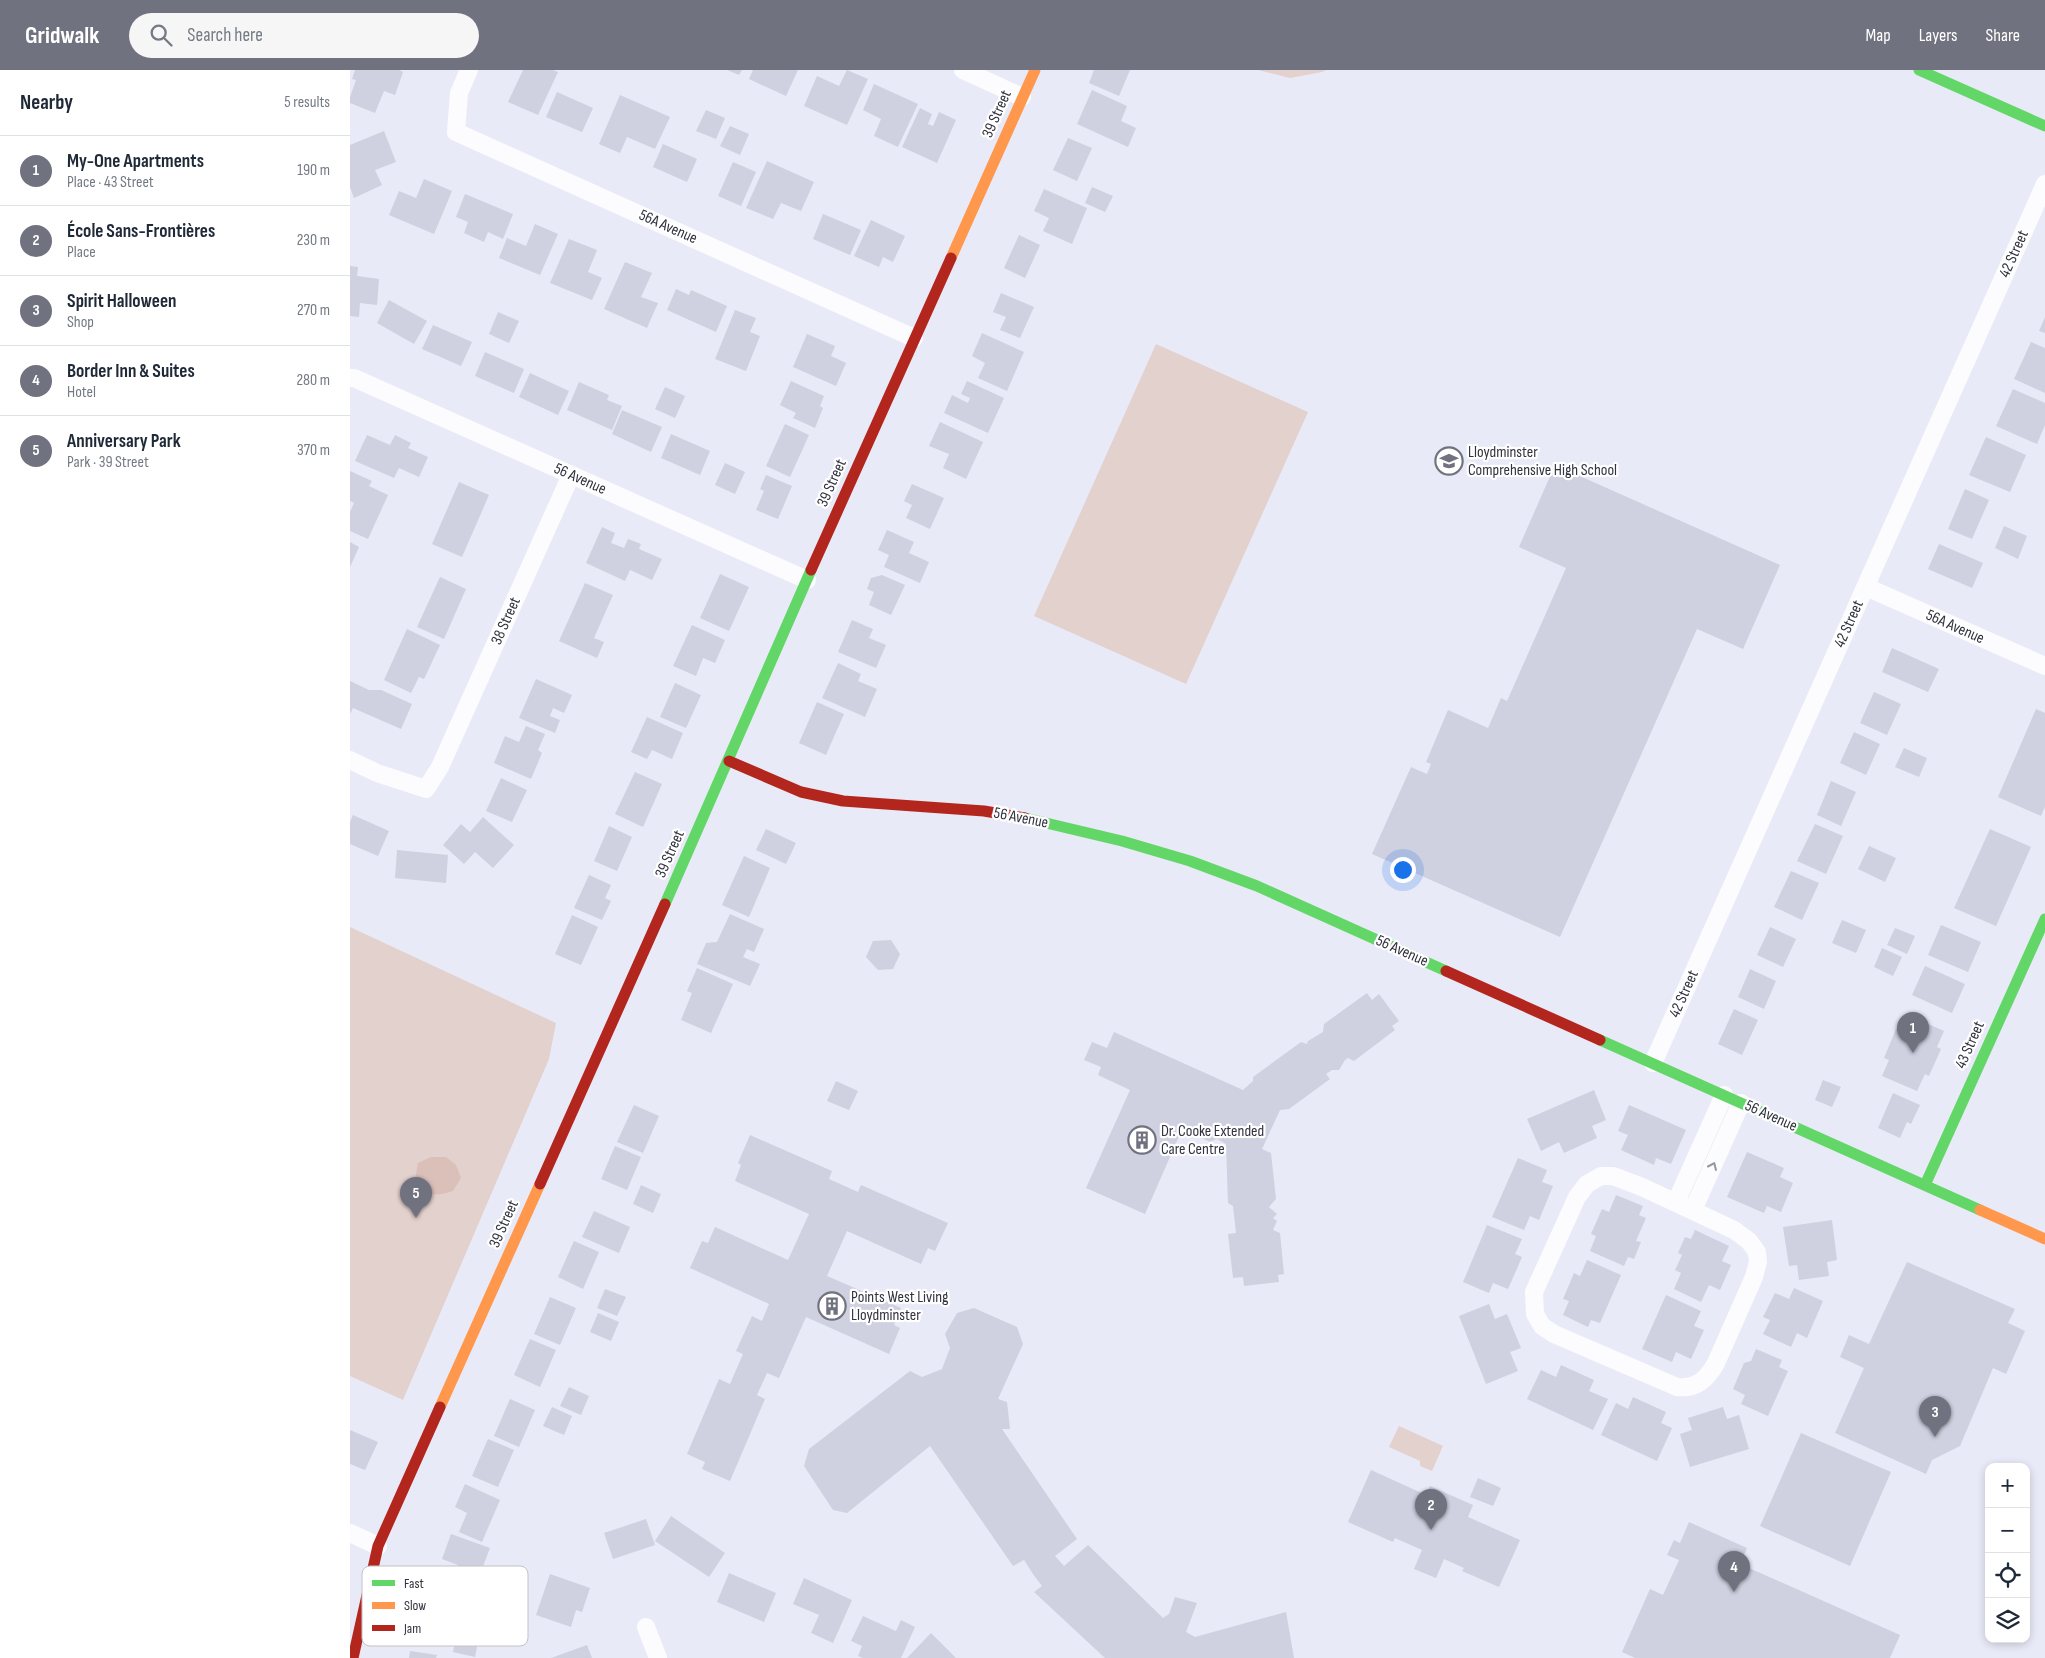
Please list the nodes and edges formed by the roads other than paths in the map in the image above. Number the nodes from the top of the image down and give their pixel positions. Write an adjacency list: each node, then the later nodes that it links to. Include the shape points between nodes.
1 (469, 70): 8 (street, 56A Avenue, via 459,93 456,132)
2 (963, 70): 5 (street)
3 (1035, 70): 5 (street, 39 Street)
4 (1919, 70): 6 (street)
5 (1022, 97): 8 (street, 39 Street)
6 (2045, 126)
7 (2045, 184): 12 (street, 42 Street)
8 (914, 338): 11 (street, 39 Street)
9 (352, 378): 10 (street, 56 Avenue)
10 (572, 475): 11 (street, 56 Avenue); 14 (street, 38 Street, via 440,767 426,789 377,773)
11 (807, 580): 15 (street, 39 Street)
12 (1866, 587): 13 (street, 56A Avenue); 17 (street, 42 Street)
13 (2045, 666)
14 (350, 760)
15 (729, 761): 17 (street, 56 Avenue, via 801,792 843,801 993,813 1045,822 1190,861 1257,886); 25 (street, 39 Street)
16 (2045, 919): 20 (street, 43 Street)
17 (1653, 1063): 18 (street, 56 Avenue)
18 (1724, 1095): 19 (street, 56 Avenue); 21 (street)
19 (1741, 1103): 20 (street, 56 Avenue); 22 (street, one-way to 19)
20 (1926, 1185): 23 (street, 56 Avenue)
21 (1676, 1202): 22 (street); 22 (street, via 1613,1176 1601,1176 1587,1184 1577,1197 1534,1292 1535,1314 1542,1326 1677,1388 1698,1385 1716,1363 1758,1262 1757,1252 1749,1241)
22 (1693, 1210)
23 (2045, 1239)
24 (350, 1533): 25 (street)
25 (378, 1546): 26 (street, 39 Street)
26 (374, 1566)
27 (362, 1618): 29 (street, 39 Street)
28 (646, 1627): 30 (street)
29 (353, 1658)
30 (658, 1658)

